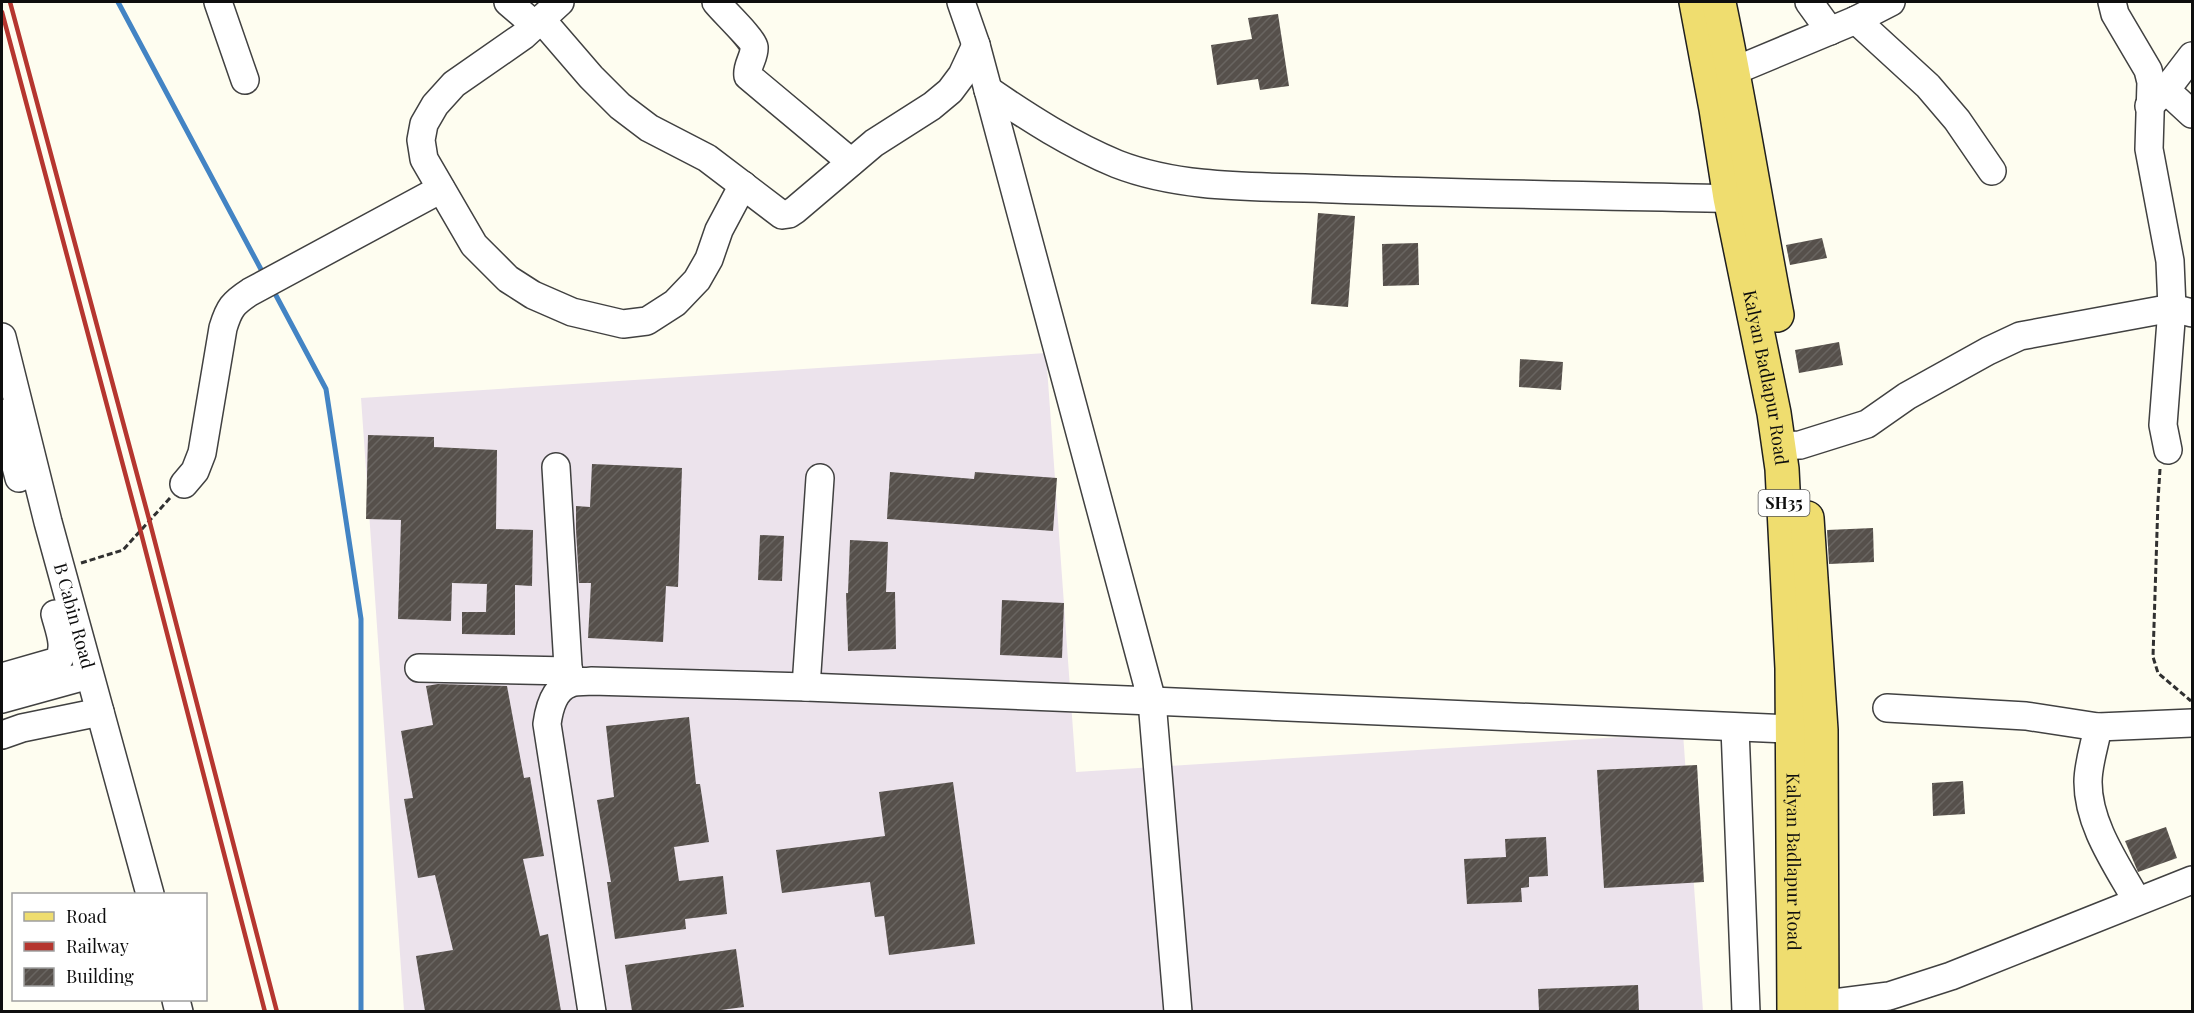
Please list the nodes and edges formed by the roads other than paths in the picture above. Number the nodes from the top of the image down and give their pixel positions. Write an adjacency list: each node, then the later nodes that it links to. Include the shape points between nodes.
1 (218, 2): 16 (street)
2 (508, 2): 10 (street)
3 (716, 2): 20 (street, via 754,46 748,76)
4 (961, 2): 13 (street)
5 (1696, 2): 24 (main road, Kalyan Badlapur Road / SH35, via 1716,110)
6 (1719, 2): 15 (main road, Kalyan Badlapur Road / SH35)
7 (1809, 2): 12 (street)
8 (1892, 2): 11 (street)
9 (2112, 2): 18 (street, via 2148,70)
10 (545, 15): 22 (street, via 591,77 620,106 649,128 707,158); 23 (street, via 454,84 435,105 424,124 421,140 424,159)
11 (1856, 20): 12 (street); 21 (street, via 1928,86)
12 (1830, 31): 15 (street)
13 (976, 45): 17 (street); 20 (street, via 950,91)
14 (2193, 56): 18 (street)
15 (1734, 71): 24 (main road, Kalyan Badlapur Road / SH35)
16 (245, 80)
17 (988, 90): 24 (street, via 1069,141 1119,164 1167,177 1223,184 1437,193); 39 (street)
18 (2158, 98): 19 (street); 25 (street, via 2149,149)
19 (2193, 114)
20 (851, 162): 22 (street, via 789,214 782,215)
21 (1992, 171)
22 (743, 184): 23 (street, via 697,280 675,303 647,321 622,324 572,312 508,279 474,245)
23 (441, 189): 32 (street, via 234,303 223,328 202,453)
24 (1742, 199): 28 (main road, Kalyan Badlapur Road / SH35)
25 (2182, 311): 28 (street, via 2020,336 1907,396 1867,424); 29 (street, via 2163,425)
26 (2, 337): 34 (street, B Cabin Road)
27 (2, 413): 35 (street, via 63,644 58,661)
28 (1790, 445): 45 (main road, Kalyan Badlapur Road / SH35, via 1812,572)
29 (2168, 450)
30 (556, 467): 36 (street)
31 (820, 478): 37 (street)
32 (184, 484)
33 (420, 668): 36 (street)
34 (89, 675): 38 (street); 41 (street, B Cabin Road)
35 (2, 677)
36 (569, 677): 37 (street, via 591,681); 51 (street, via 549,708 547,724)
37 (806, 687): 39 (street)
38 (2, 699)
39 (1152, 701): 44 (street); 52 (street)
40 (1887, 708): 43 (street, via 2026,716)
41 (100, 712): 46 (street); 48 (street, B Cabin Road)
42 (2193, 723): 43 (street)
43 (2098, 727): 49 (street, via 2088,780 2094,816)
44 (1735, 728): 45 (street); 53 (street)
45 (1807, 730): 50 (main road, Kalyan Badlapur Road / SH35)
46 (2, 735)
47 (2193, 880): 49 (street)
48 (150, 893)
49 (2137, 901): 50 (street, via 1951,976 1889,996)
50 (1808, 1009)
51 (592, 1011)
52 (1178, 1011)
53 (1746, 1011)

